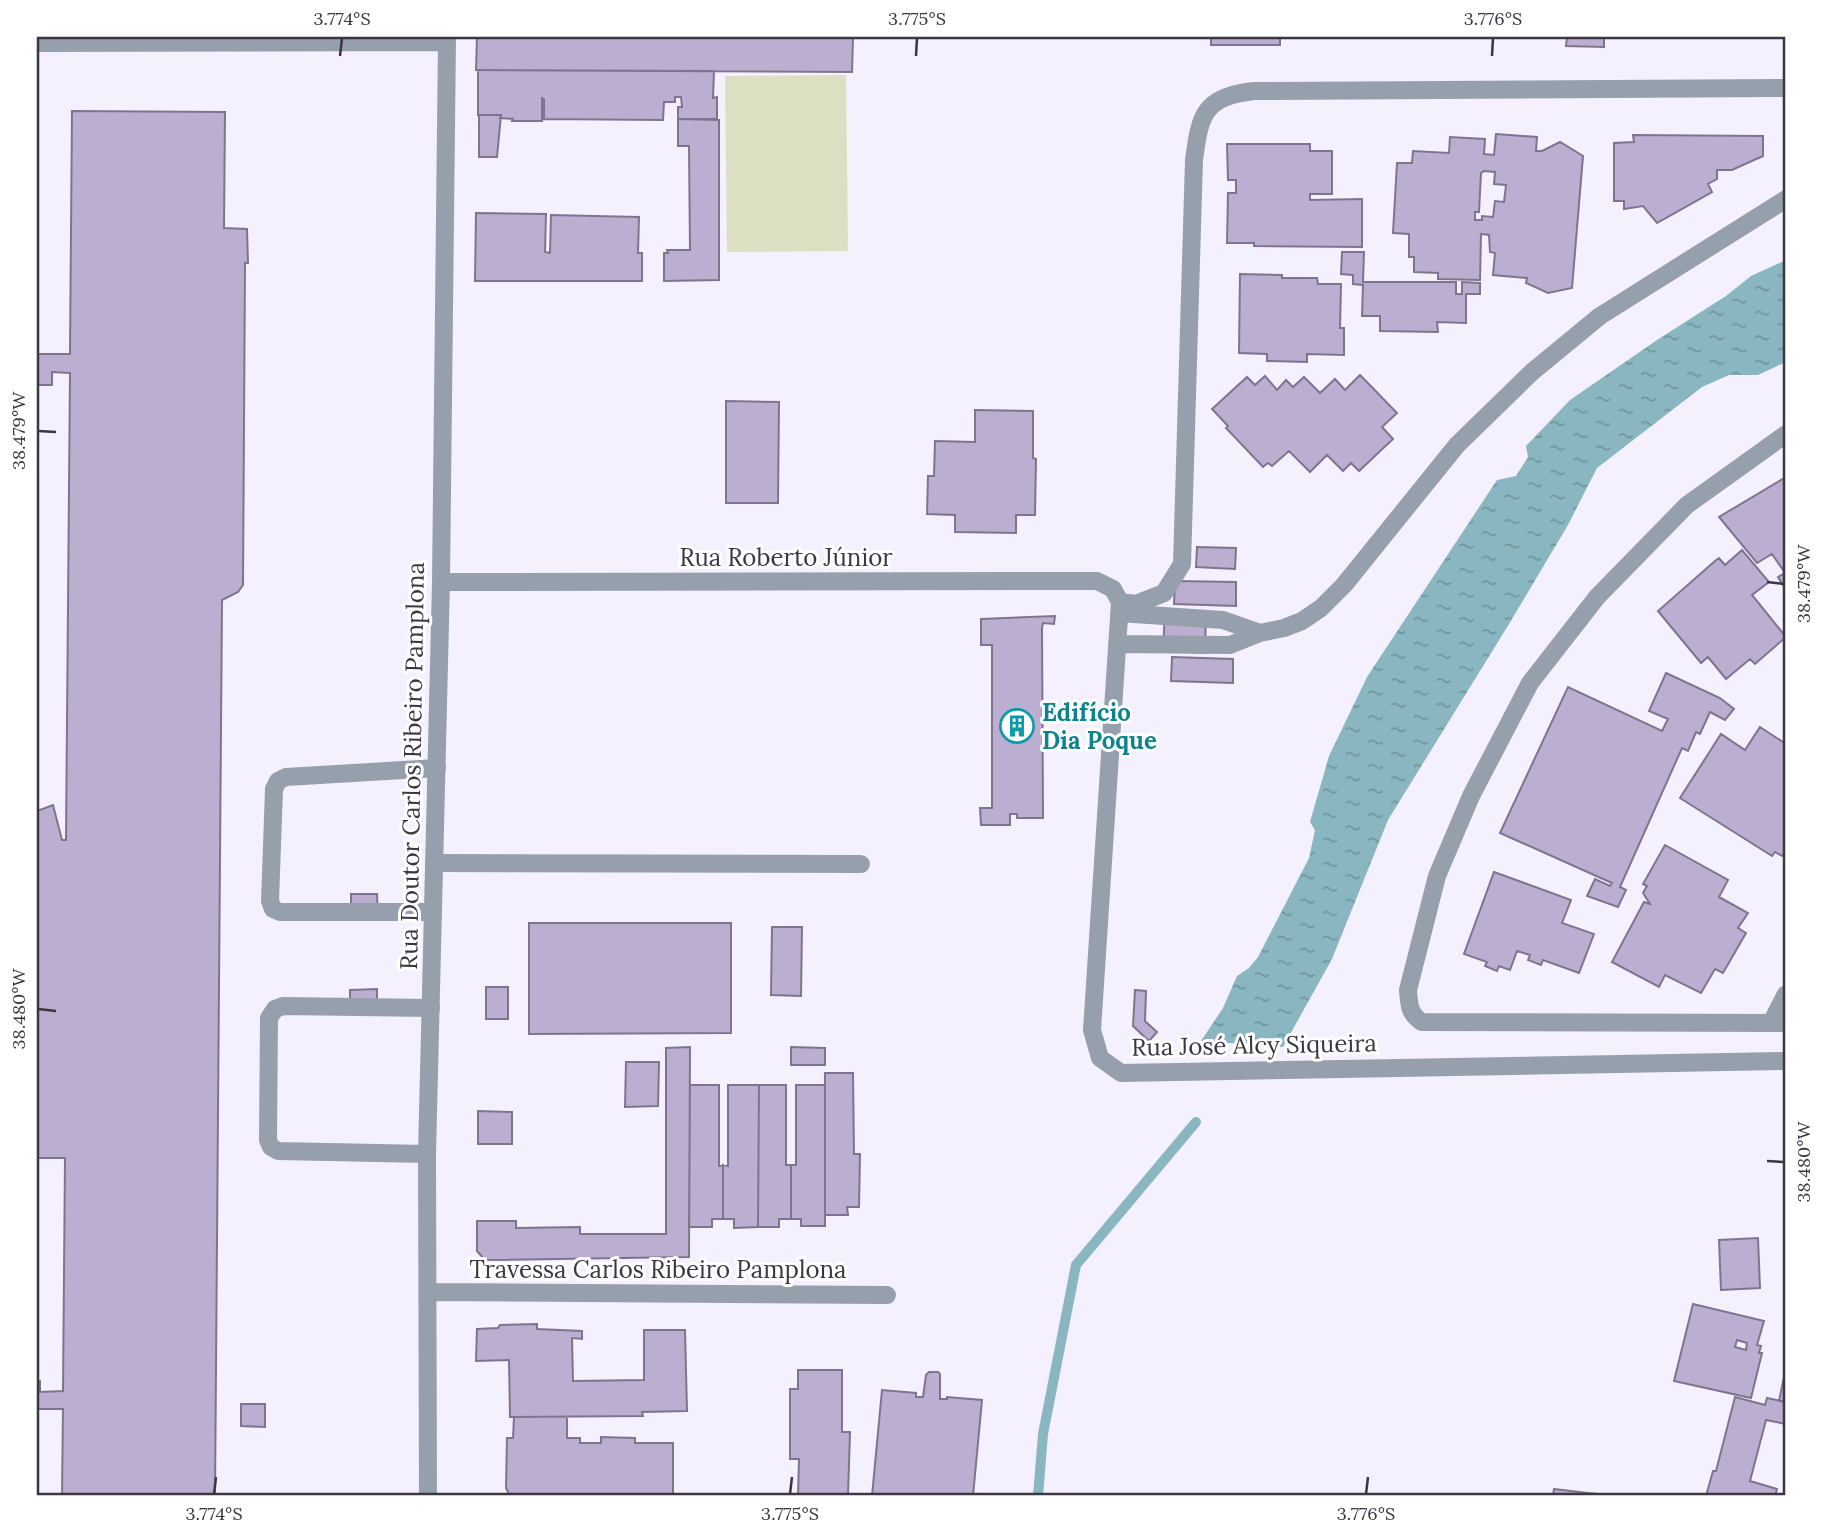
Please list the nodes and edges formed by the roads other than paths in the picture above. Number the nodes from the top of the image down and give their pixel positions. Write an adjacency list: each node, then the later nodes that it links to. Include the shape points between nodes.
1 (447, 39): 2 (street); 6 (street, Rua Doutor Carlos Ribeiro Pamplona)
2 (37, 43)
3 (1786, 88): 7 (street, via 1254,91 1210,107 1202,116 1194,160 1182,565 1164,593)
4 (1786, 199): 8 (street, via 1600,316 1532,372 1457,445 1321,608 1302,621)
5 (1786, 434): 16 (street, via 1687,505 1597,597 1530,683 1471,796 1437,876 1408,990 1409,1007 1422,1022)
6 (442, 582): 7 (street, Rua Roberto Júnior, via 1097,581 1113,589); 10 (street, Rua Doutor Carlos Ribeiro Pamplona)
7 (1120, 608): 8 (street, via 1223,620); 9 (street, Rua José Alcy Siqueira)
8 (1260, 633): 9 (street, via 1230,645)
9 (1117, 644): 17 (street, Rua José Alcy Siqueira, via 1092,1030 1100,1058 1121,1073)
10 (437, 768): 11 (street, Rua Doutor Carlos Ribeiro Pamplona); 13 (street, via 278,781 270,901 280,912)
11 (434, 863): 12 (street); 13 (street, Rua Doutor Carlos Ribeiro Pamplona)
12 (861, 864)
13 (433, 912): 15 (street, Rua Doutor Carlos Ribeiro Pamplona)
14 (1786, 994): 16 (street)
15 (431, 1008): 18 (street, Rua Doutor Carlos Ribeiro Pamplona); 18 (street, via 283,1006 269,1018 271,1147 278,1151)
16 (1778, 1023)
17 (1786, 1061)
18 (427, 1154): 19 (street, Rua Doutor Carlos Ribeiro Pamplona)
19 (429, 1292): 20 (street, Travessa Carlos Ribeiro Pamplona); 21 (street, Rua Doutor Carlos Ribeiro Pamplona)
20 (887, 1295)
21 (428, 1496)

